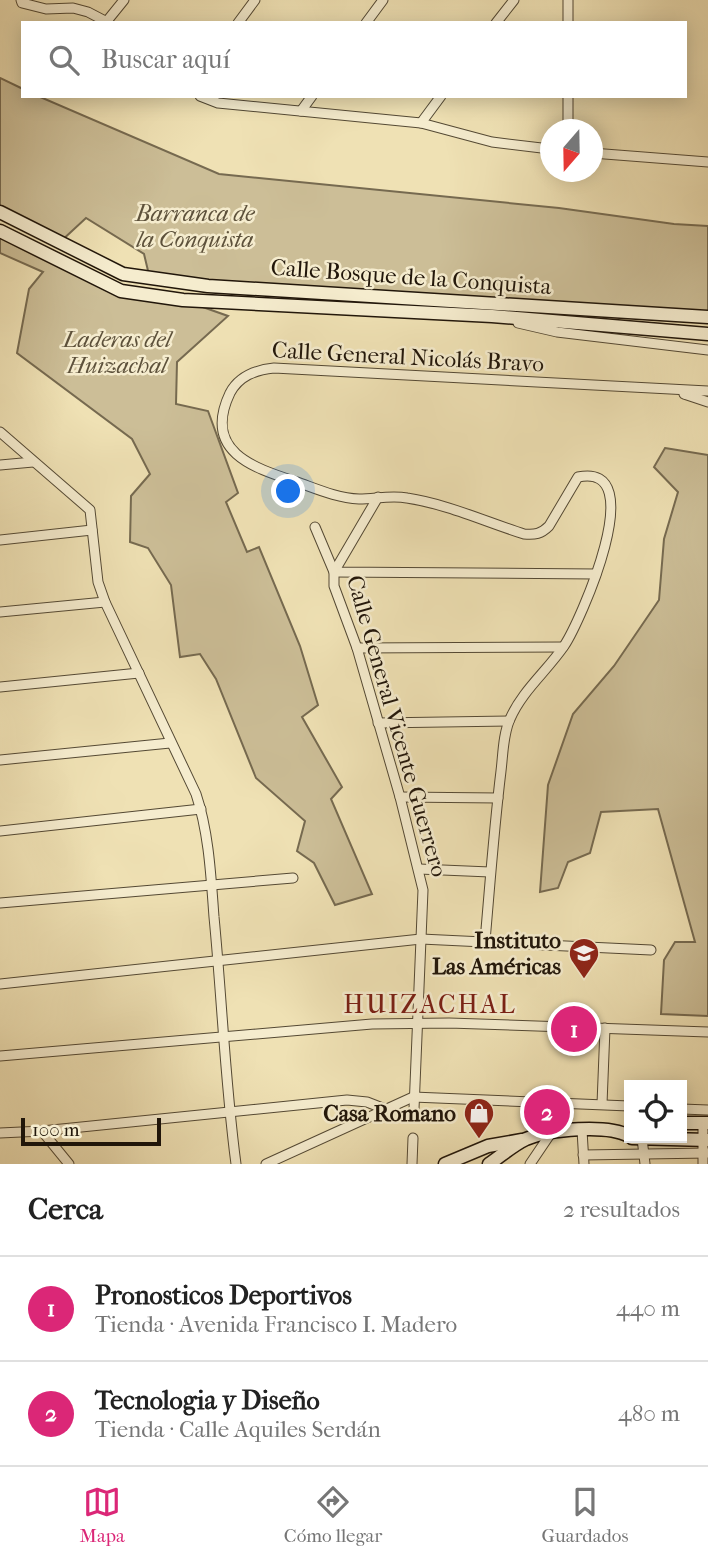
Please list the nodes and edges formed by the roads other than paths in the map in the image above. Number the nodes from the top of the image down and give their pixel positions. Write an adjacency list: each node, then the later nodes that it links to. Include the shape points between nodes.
1 (21, 0): 7 (street, via 46,9 73,8)
2 (124, 0): 8 (street)
3 (255, 0): 9 (street)
4 (383, 0): 10 (street)
5 (513, 0): 11 (street)
6 (568, 0): 12 (street)
7 (106, 21)
8 (109, 21)
9 (239, 21)
10 (367, 21)
11 (497, 21)
12 (568, 21)
13 (205, 98): 17 (street)
14 (311, 98): 17 (street)
15 (440, 98): 19 (street)
16 (568, 98): 18 (street)
17 (301, 111): 19 (street)
18 (568, 119)
19 (421, 123): 20 (street, via 492,142)
20 (540, 148)
21 (603, 154): 22 (street)
22 (708, 162)
23 (0, 212): 26 (main road, Calle Bosque de la Conquista, via 123,274 150,279)
24 (0, 231): 25 (main road, Calle Bosque de la Conquista, via 121,292 183,300)
25 (492, 316): 27 (main road, Calle Bosque de la Conquista); 28 (street, Calle General Nicolás Bravo, via 557,332)
26 (708, 317)
27 (708, 334)
28 (708, 350)
29 (676, 391): 30 (street, Calle General Nicolás Bravo); 31 (street, Calle General Nicolás Bravo); 35 (street, Calle General Nicolás Bravo, via 274,368 256,370 232,390 223,417 224,433 241,460 337,495)
30 (708, 391)
31 (708, 402)
32 (0, 432): 33 (street)
33 (33, 462): 34 (street); 37 (street, via 90,510)
34 (0, 465)
35 (378, 497): 39 (street); 40 (street, Calle General Nicolás Bravo, via 416,500 533,535 549,526 578,477 586,475 604,482 612,501)
36 (315, 527): 39 (street, Calle General Vicente Guerrero)
37 (92, 530): 38 (street); 41 (street)
38 (0, 540)
39 (334, 572): 40 (street); 44 (street, Calle General Vicente Guerrero, via 334,586)
40 (597, 574): 43 (street)
41 (105, 602): 42 (street); 45 (street)
42 (0, 612)
43 (564, 647): 44 (street); 47 (street)
44 (357, 648): 48 (street, Calle General Vicente Guerrero)
45 (139, 673): 46 (street); 49 (street)
46 (0, 687)
47 (509, 721): 48 (street); 52 (street)
48 (378, 723): 51 (street, Calle General Vicente Guerrero)
49 (170, 743): 50 (street); 53 (street)
50 (0, 760)
51 (400, 797): 52 (street); 55 (street, Calle General Vicente Guerrero)
52 (498, 798): 56 (street)
53 (201, 809): 54 (street); 58 (street)
54 (0, 831)
55 (419, 869): 56 (street); 60 (street, Calle General Vicente Guerrero)
56 (491, 872): 61 (street)
57 (293, 878): 58 (street)
58 (211, 883): 59 (street); 63 (street)
59 (0, 903)
60 (421, 939): 61 (street); 63 (street); 65 (street, Calle General Vicente Guerrero)
61 (485, 941): 62 (street)
62 (651, 950)
63 (218, 961): 64 (street); 68 (street)
64 (0, 984)
65 (419, 1023): 66 (street); 68 (street); 70 (street, Calle General Vicente Guerrero)
66 (605, 1028): 67 (street); 71 (street)
67 (708, 1032)
68 (224, 1037): 69 (street); 77 (street)
69 (0, 1056)
70 (413, 1097): 71 (street); 73 (street); 74 (street, Calle General Vicente Guerrero)
71 (602, 1104): 72 (street)
72 (624, 1106)
73 (385, 1109): 77 (street, via 347,1100); 94 (street)
74 (414, 1109)
75 (687, 1109): 76 (street)
76 (708, 1110)
77 (229, 1113): 81 (street); 93 (street)
78 (687, 1123): 79 (main road)
79 (706, 1123): 89 (street)
80 (582, 1130): 83 (main road); 84 (main road); 90 (street)
81 (42, 1131): 82 (street); 92 (street)
82 (0, 1133)
83 (551, 1133): 86 (main road); 98 (street)
84 (624, 1133)
85 (413, 1138): 95 (street)
86 (526, 1139): 96 (main road, via 488,1146); 97 (main road)
87 (636, 1143): 91 (street)
88 (687, 1143): 89 (main road)
89 (705, 1146): 91 (street); 99 (street)
90 (583, 1159): 91 (street)
91 (644, 1159)
92 (69, 1164)
93 (236, 1164)
94 (266, 1164)
95 (412, 1164)
96 (445, 1164)
97 (489, 1164)
98 (530, 1164)
99 (703, 1164)

